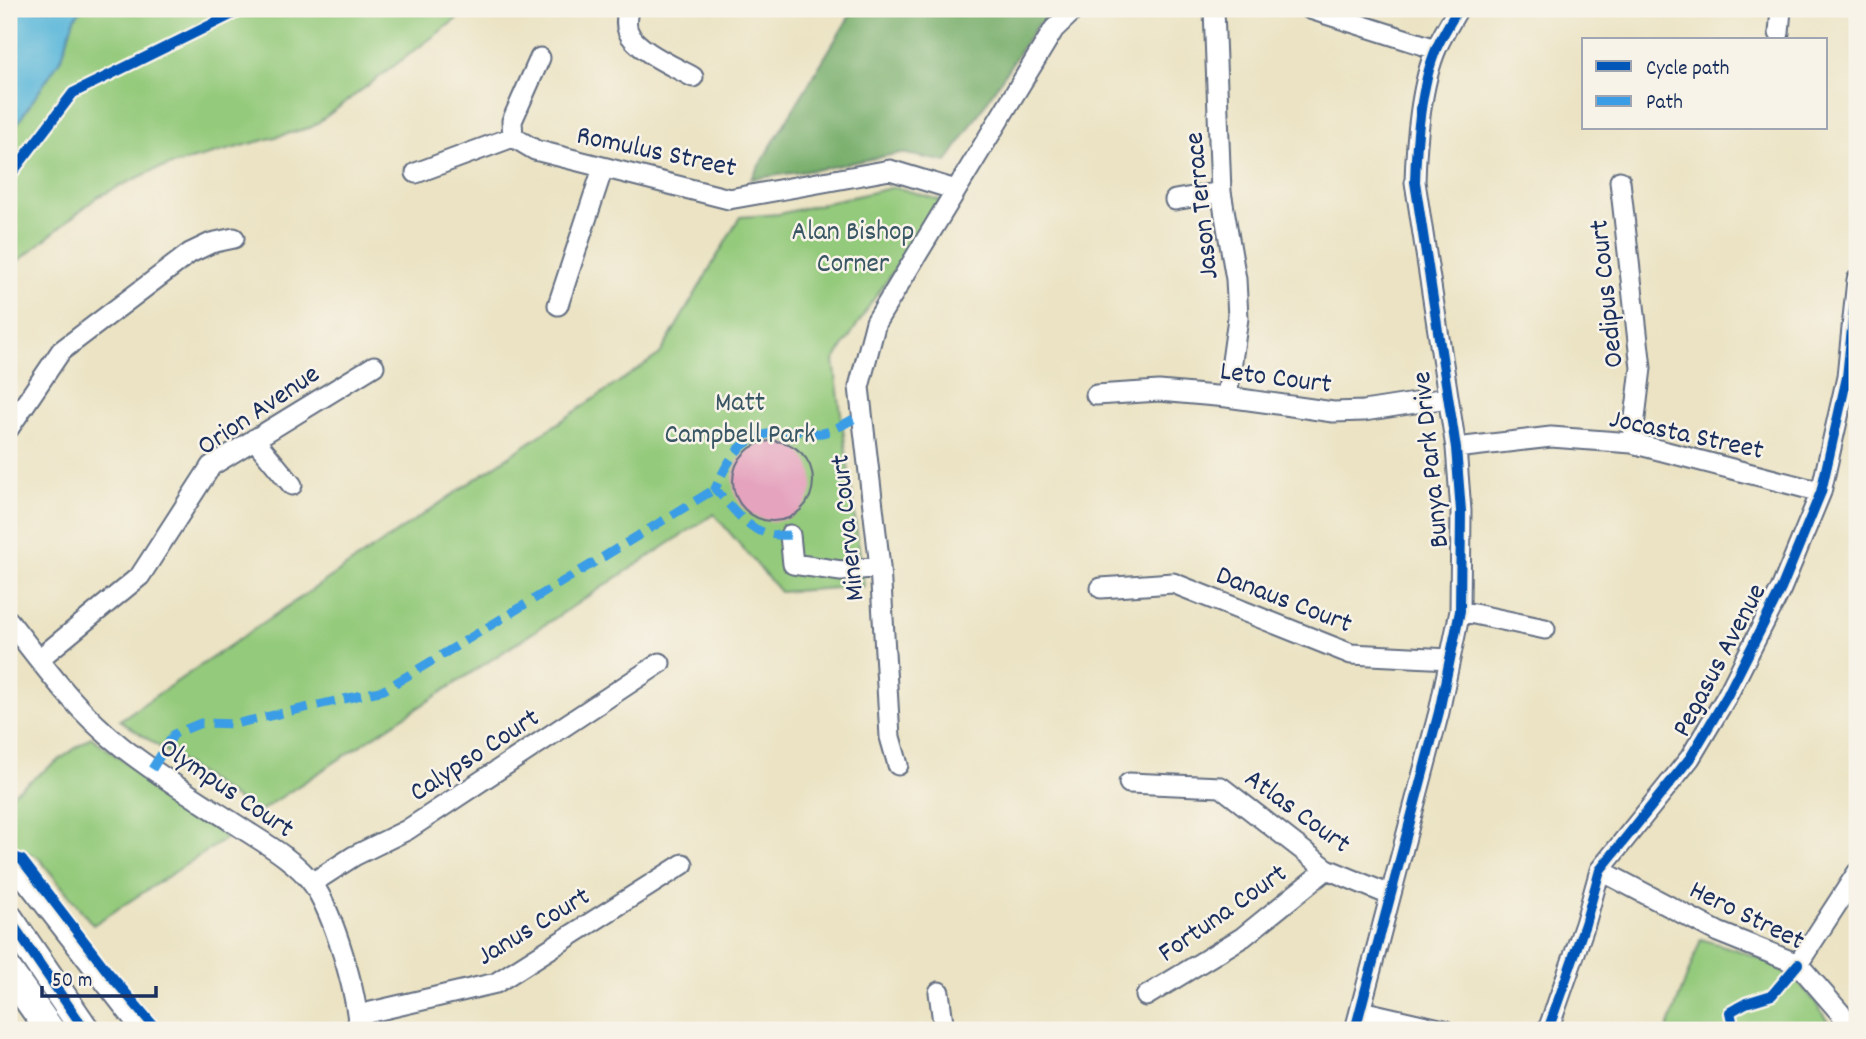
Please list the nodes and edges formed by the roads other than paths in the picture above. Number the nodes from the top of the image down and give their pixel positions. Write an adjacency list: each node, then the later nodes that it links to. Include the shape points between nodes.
1 (628, 9): 10 (street, via 626,28 631,38)
2 (1075, 9): 15 (street, Minerva Court, via 1054,29)
3 (1214, 9): 16 (street, Jason Terrace)
4 (1310, 9): 8 (street)
5 (1458, 9): 8 (street, Bunya Park Drive)
6 (1781, 9): 7 (street)
7 (1779, 33)
8 (1436, 48): 24 (street, Bunya Park Drive, via 1423,100 1415,181)
9 (540, 58): 11 (street, via 512,121)
10 (692, 77)
11 (513, 137): 12 (street, Romulus Street, via 535,150); 13 (street)
12 (603, 168): 15 (street, Romulus Street, via 729,199 890,170); 20 (street)
13 (416, 173)
14 (1620, 181): 27 (street, Oedipus Court, via 1642,368)
15 (956, 190): 32 (street, Minerva Court, via 876,322 859,387)
16 (1221, 192): 17 (street); 23 (street, Jason Terrace, via 1238,318)
17 (1175, 200)
18 (234, 238): 25 (street, via 190,253 61,351)
19 (1857, 280): 30 (street, Pegasus Avenue, via 1847,377)
20 (558, 305)
21 (374, 366): 26 (street, Orion Avenue)
22 (1096, 395): 23 (street, Leto Court, via 1159,391)
23 (1227, 397): 24 (street, Leto Court, via 1333,412)
24 (1447, 398): 28 (street, Bunya Park Drive)
25 (9, 428)
26 (254, 439): 29 (street); 37 (street, Orion Avenue, via 211,466 140,576)
27 (1632, 443): 28 (street, Jocasta Street, via 1551,438); 30 (street, Jocasta Street)
28 (1456, 448): 34 (street, Bunya Park Drive)
29 (292, 485)
30 (1821, 492): 44 (street, Pegasus Avenue, via 1781,589 1727,696 1690,758)
31 (790, 535): 32 (street, via 793,564 841,570)
32 (880, 567): 40 (street, Minerva Court, via 890,737)
33 (1101, 588): 38 (street, Danaus Court, via 1173,583 1351,654)
34 (1460, 611): 36 (street); 38 (street, Bunya Park Drive)
35 (9, 621): 37 (street, Olympus Court)
36 (1545, 629)
37 (39, 659): 47 (street, Olympus Court, via 81,711 122,747 273,849)
38 (1450, 659): 48 (street, Bunya Park Drive)
39 (660, 663): 47 (street, Calypso Court, via 407,830)
40 (898, 765)
41 (1129, 783): 43 (street, Atlas Court, via 1221,787)
42 (683, 864): 55 (street, Janus Court, via 496,983)
43 (1327, 869): 48 (street, Atlas Court); 53 (street, Fortuna Court, via 1243,937)
44 (1600, 870): 50 (street, Hero Street, via 1718,932); 62 (street, Pegasus Avenue)
45 (9, 873): 58 (street, via 26,881)
46 (1857, 873): 50 (street)
47 (312, 883): 55 (street, Olympus Court, via 332,922)
48 (1390, 895): 54 (street, Bunya Park Drive)
49 (9, 919): 57 (highway)
50 (1798, 964): 63 (street, Hero Street)
51 (9, 972): 56 (highway)
52 (939, 992): 59 (street)
53 (1146, 996)
54 (1361, 1011): 60 (street, Bunya Park Drive); 61 (street)
55 (359, 1022)
56 (50, 1030)
57 (85, 1030)
58 (142, 1030)
59 (944, 1030)
60 (1355, 1030)
61 (1444, 1030)
62 (1548, 1030)
63 (1851, 1030)

